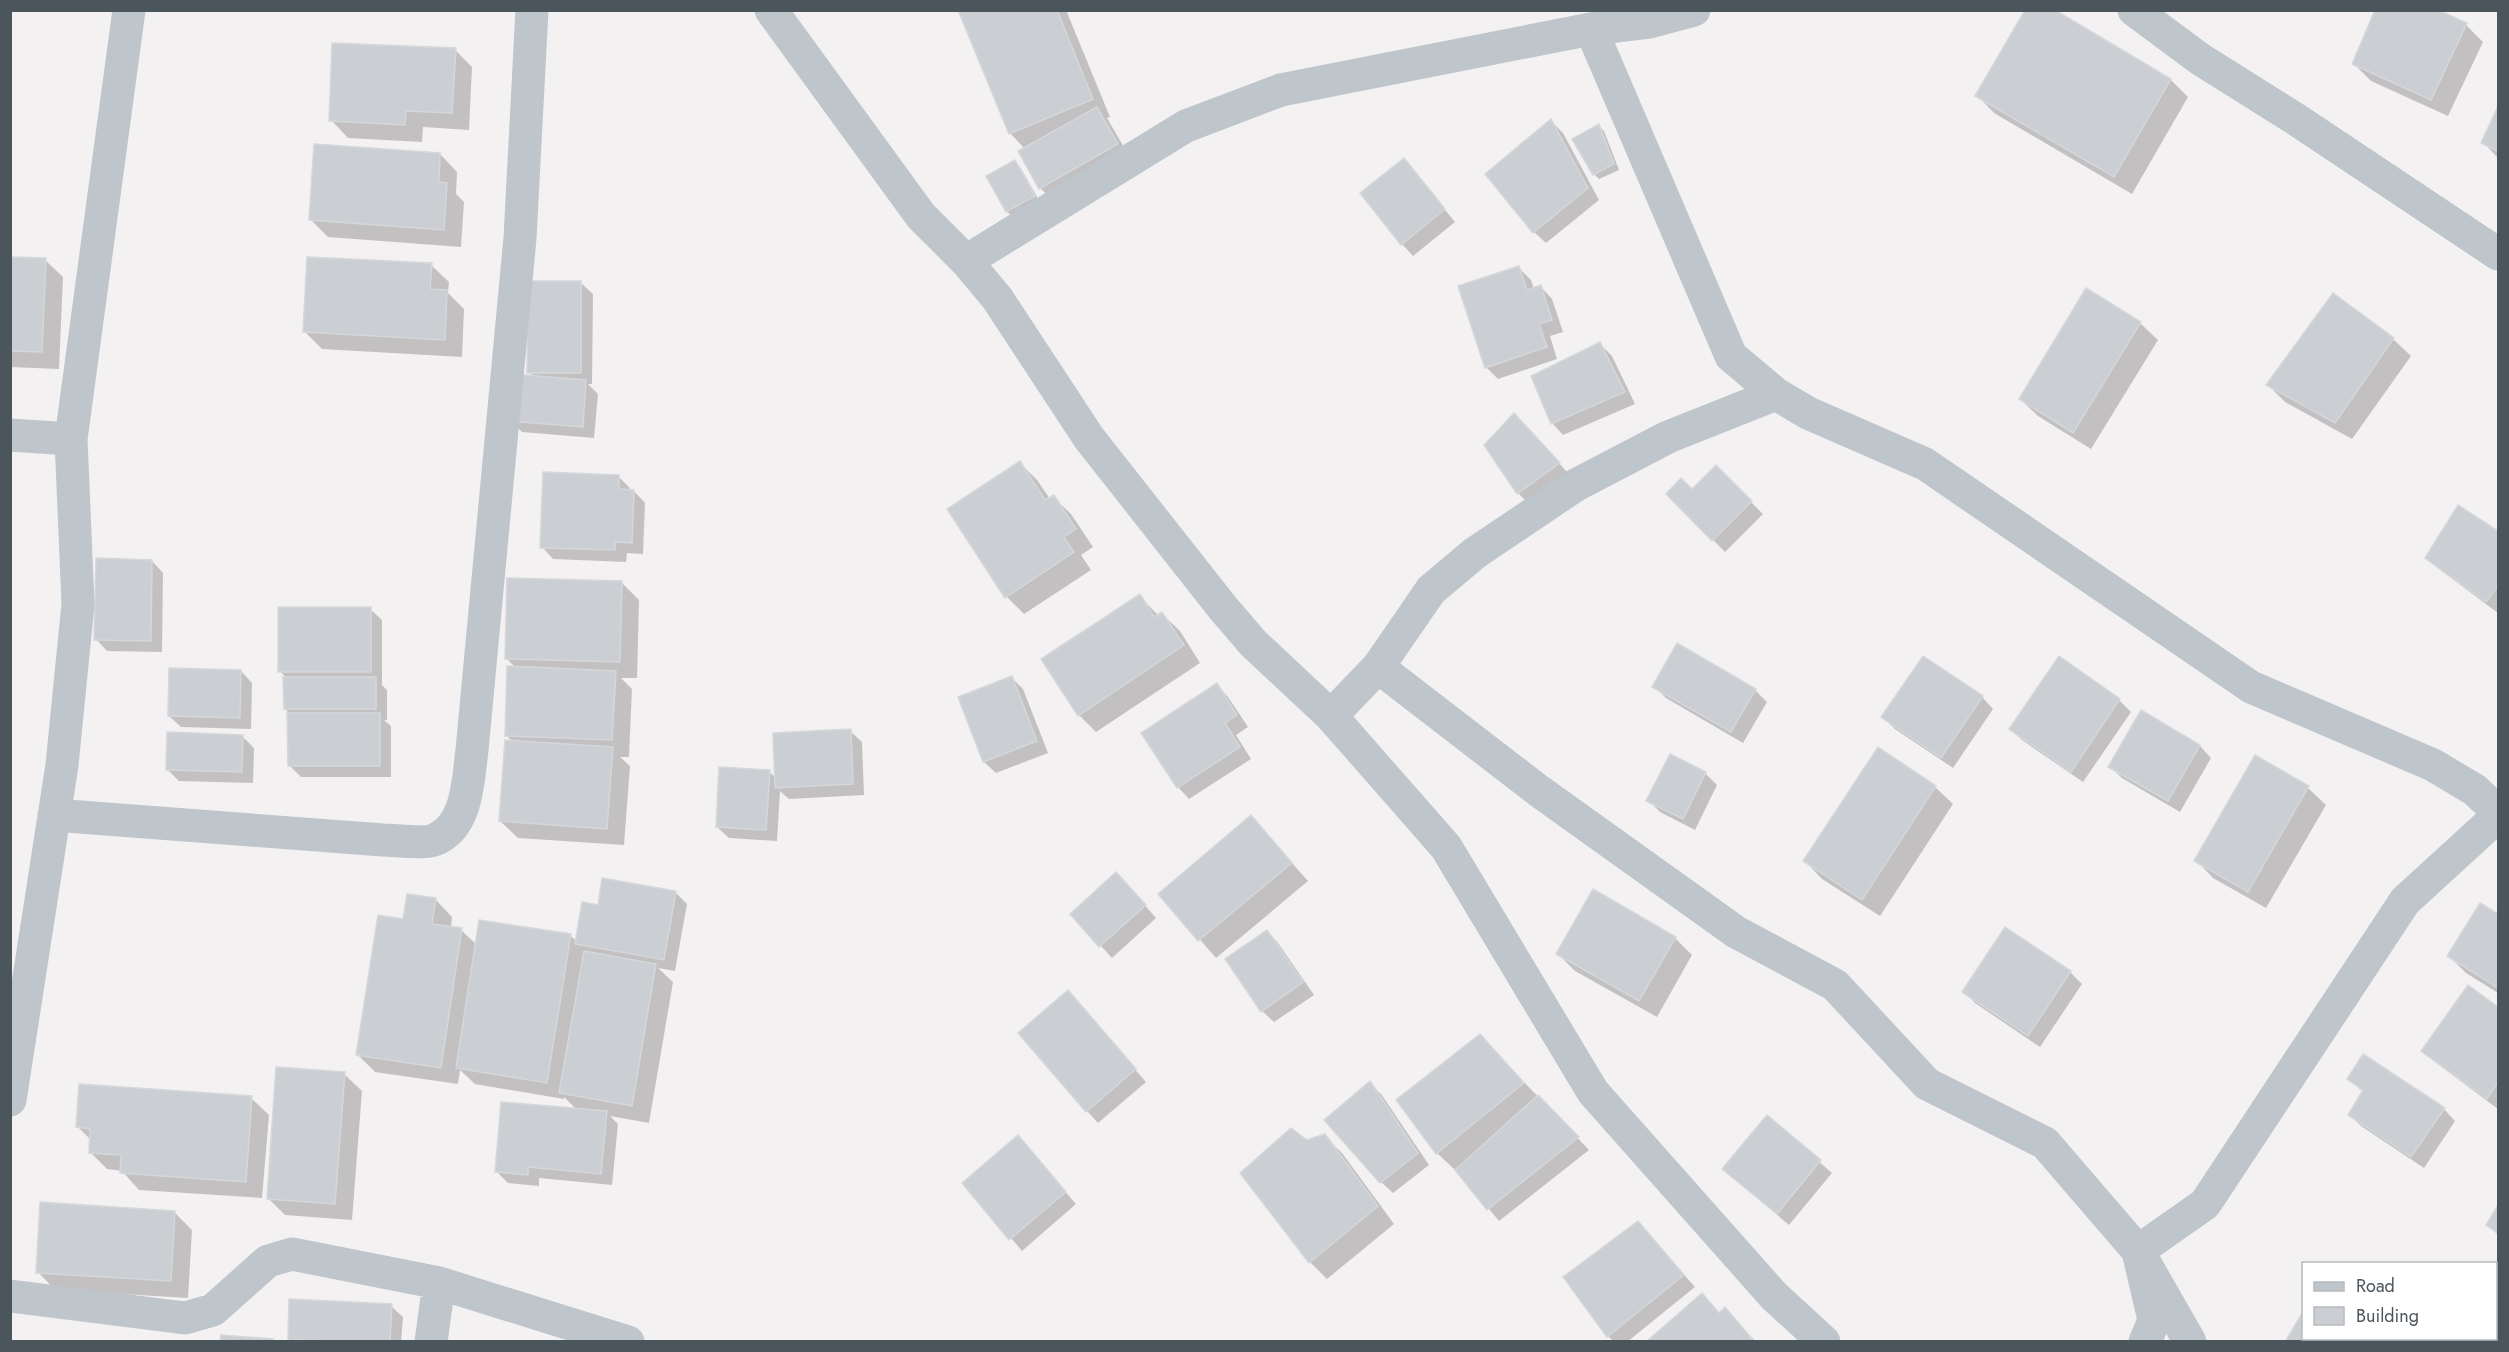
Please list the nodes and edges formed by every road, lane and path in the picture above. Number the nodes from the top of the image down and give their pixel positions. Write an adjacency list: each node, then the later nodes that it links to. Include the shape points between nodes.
1 (129, 10): 11 (street)
2 (532, 10): 15 (street, via 520,238 473,738 466,798 452,827 433,841 393,840)
3 (771, 10): 8 (street, via 921,216)
4 (1694, 10): 6 (street, via 1649,22)
5 (2134, 10): 7 (street, via 2200,59)
6 (1591, 29): 8 (street, via 1281,90 1186,126); 9 (street, via 1731,356)
7 (2499, 254)
8 (966, 261): 13 (street, via 997,298 1089,438 1223,608)
9 (1776, 394): 12 (street, via 1668,437 1576,486 1475,553 1431,590); 14 (street, via 1808,413 1925,464 2251,687 2433,765 2475,790)
10 (10, 435): 11 (street)
11 (71, 439): 15 (street, via 78,603)
12 (1378, 667): 13 (street); 18 (street, via 1539,791 1736,932 1835,985 1927,1084 2045,1143)
13 (1331, 716): 23 (street, via 1446,847 1593,1092 1774,1296)
14 (2499, 812)
15 (54, 815): 17 (street)
16 (2499, 816): 18 (street, via 2405,901 2205,1204)
17 (10, 1100)
18 (2138, 1251): 24 (street, via 2154,1320); 25 (street)
19 (439, 1283): 20 (street, via 292,1254 268,1261 213,1310 185,1318); 21 (street); 22 (street)
20 (10, 1296)
21 (431, 1341)
22 (628, 1341)
23 (1824, 1341)
24 (2145, 1341)
25 (2190, 1341)

